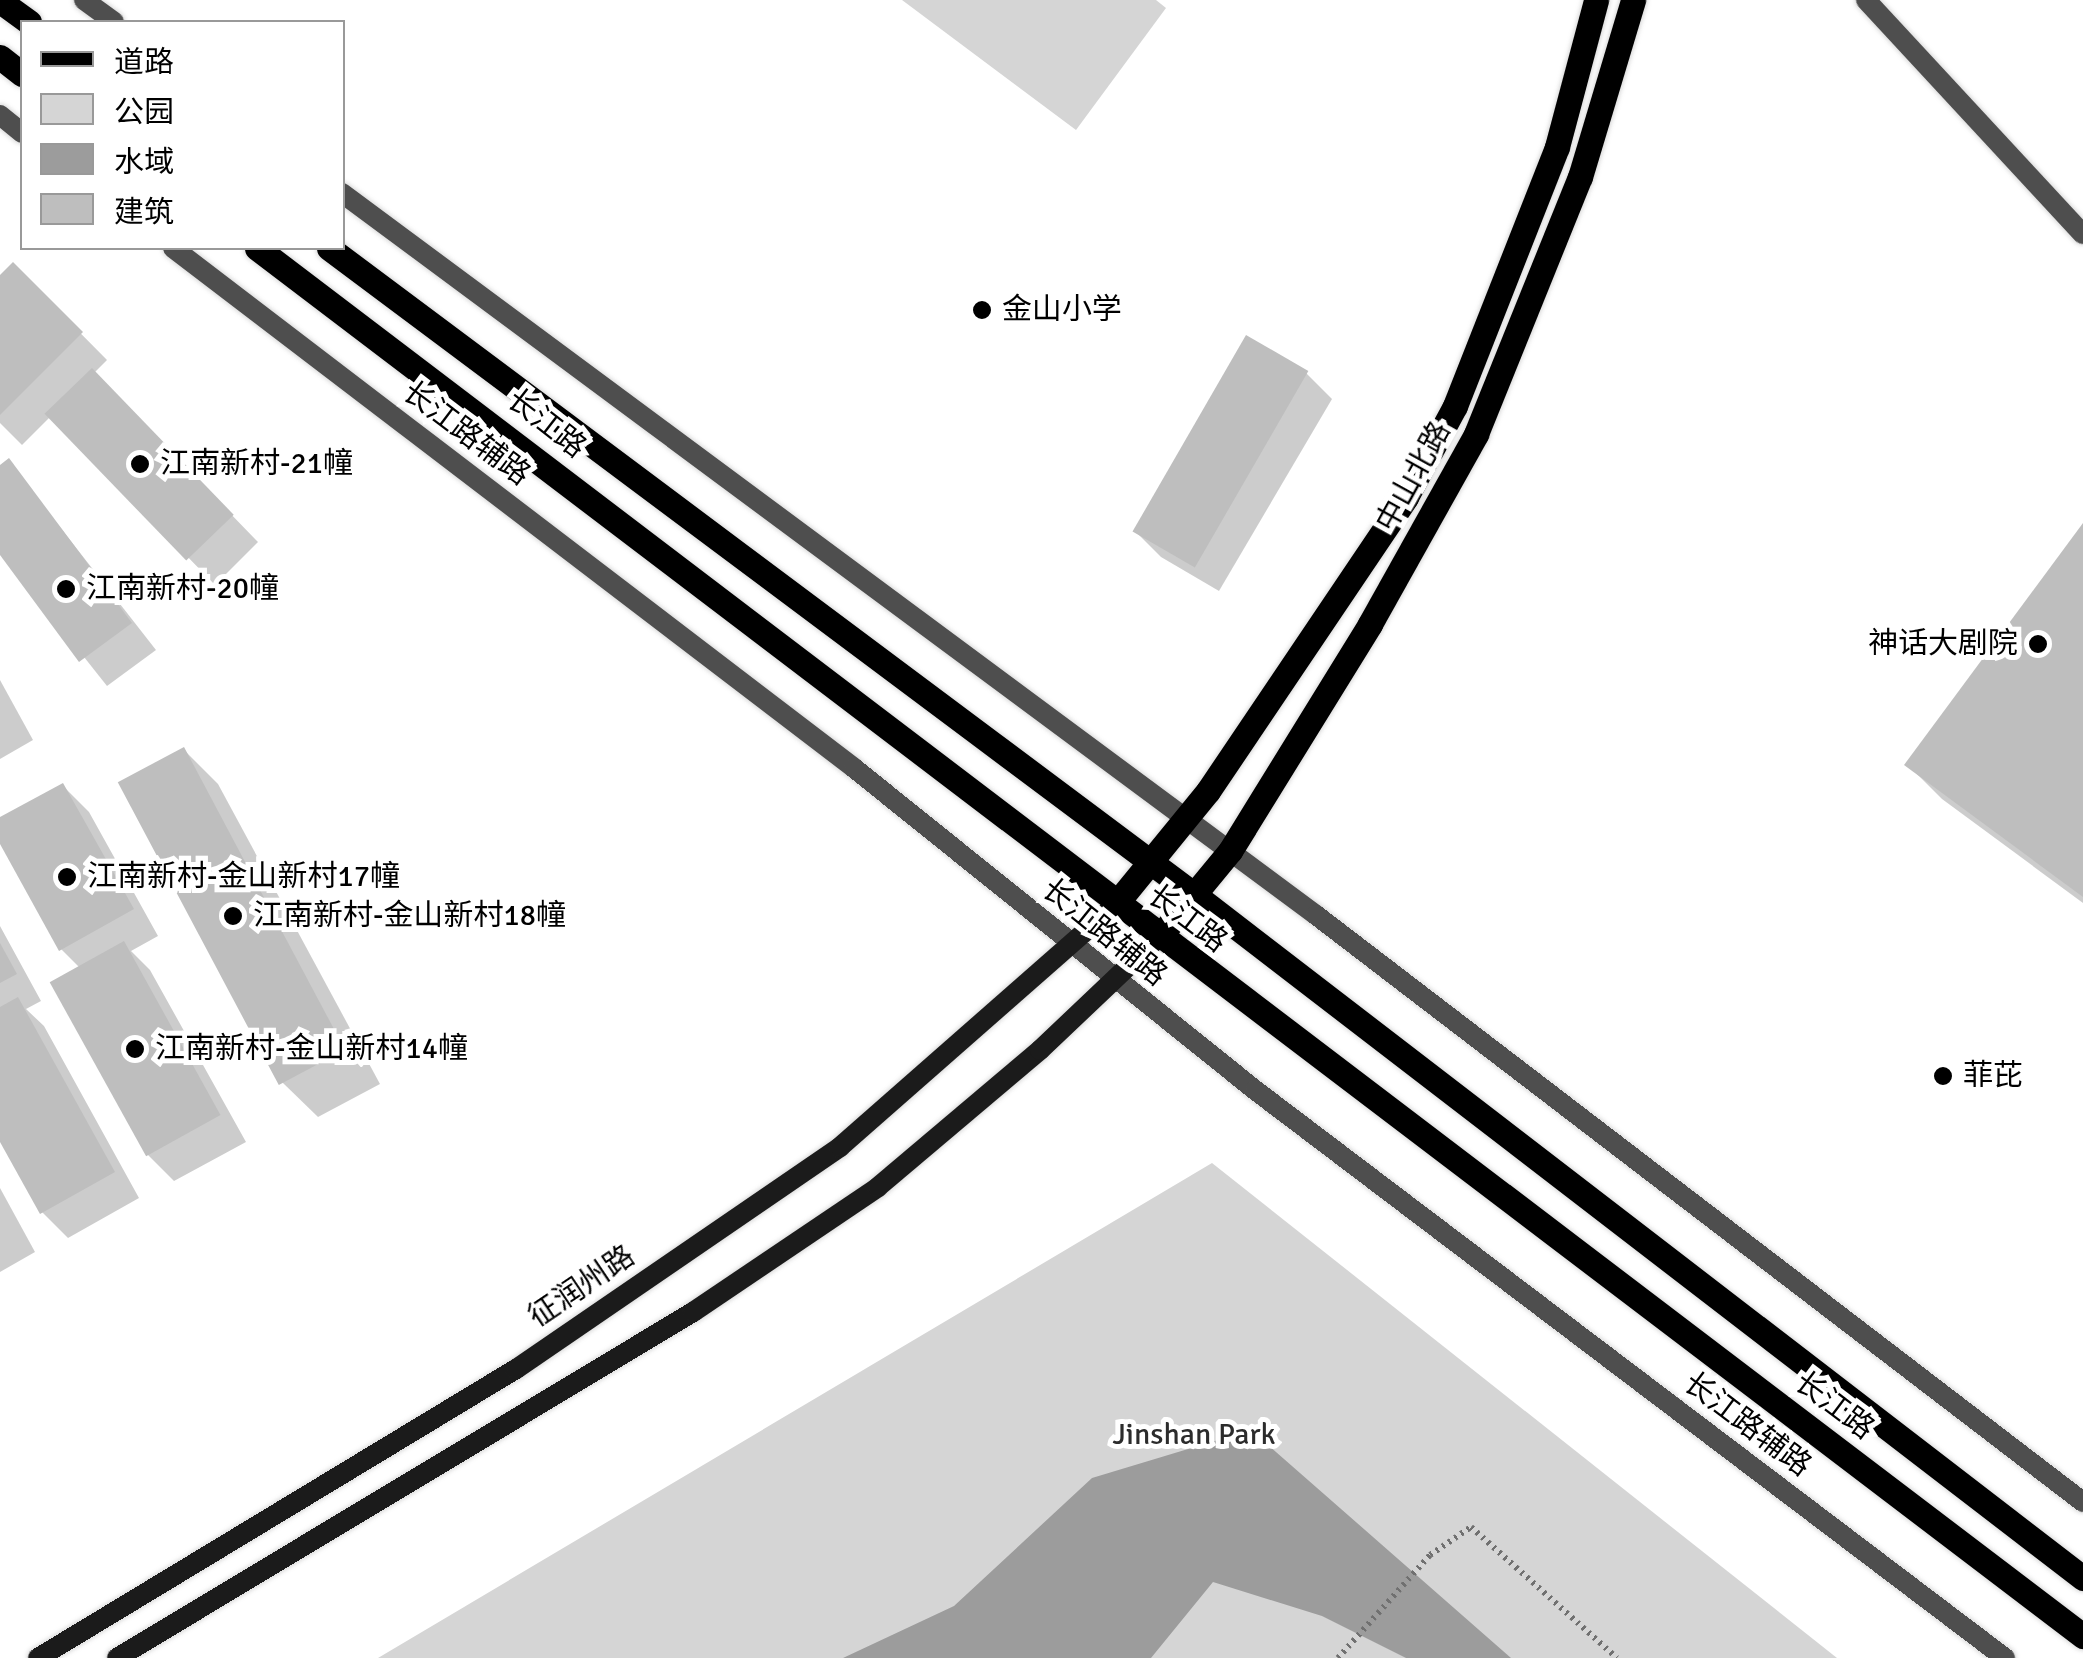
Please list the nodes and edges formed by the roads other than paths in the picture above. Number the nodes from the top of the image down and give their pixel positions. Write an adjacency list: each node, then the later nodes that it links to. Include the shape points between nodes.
1 (84, 0): 7 (street)
2 (1596, 0): 15 (main road, 中山北路, via 1557,147 1455,406 1406,496)
3 (1633, 0): 16 (main road, 中山北路, via 1580,178 1476,434 1370,624)
4 (1866, 0): 11 (street)
5 (0, 1): 6 (main road)
6 (26, 20)
7 (111, 20)
8 (0, 57): 9 (main road)
9 (20, 72)
10 (345, 194): 15 (street)
11 (2083, 234)
12 (176, 250): 21 (street, 长江路辅路, via 854,768)
13 (261, 250): 19 (main road, 长江路)
14 (332, 250): 17 (main road, 长江路)
15 (1188, 820): 16 (street); 17 (main road, 中山北路)
16 (1230, 852): 18 (main road, 中山北路); 23 (street)
17 (1153, 864): 18 (main road, 长江路); 19 (main road, 中山北路)
18 (1196, 896): 20 (main road, 中山北路); 24 (main road, 长江路)
19 (1114, 905): 20 (main road, 长江路); 21 (main road, 征润州路)
20 (1158, 937): 22 (main road); 25 (main road, 长江路)
21 (1070, 946): 22 (street, 长江路辅路); 26 (main road, 征润州路, via 840,1147 516,1368)
22 (1116, 982): 27 (main road, via 862,1198 693,1312); 28 (street, 长江路辅路)
23 (2083, 1502)
24 (2083, 1578)
25 (2083, 1636)
26 (38, 1658)
27 (117, 1658)
28 (2005, 1658)

